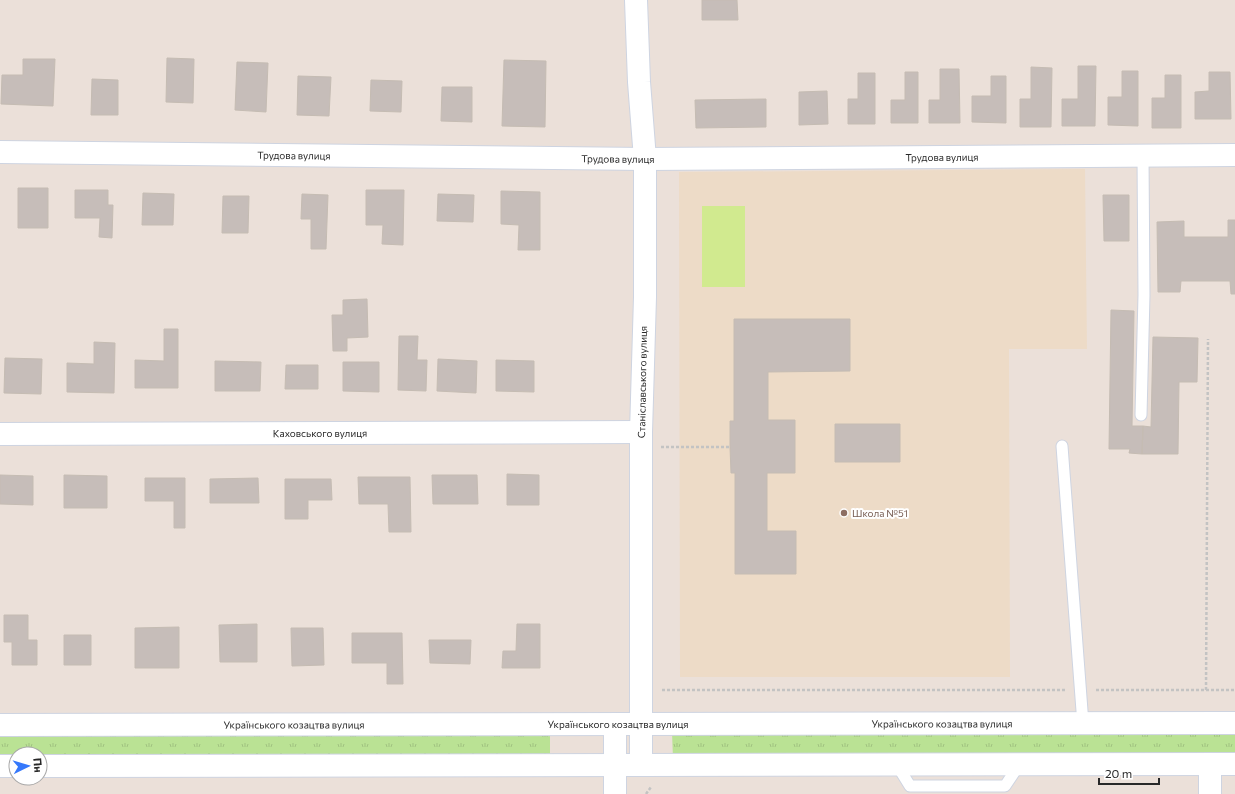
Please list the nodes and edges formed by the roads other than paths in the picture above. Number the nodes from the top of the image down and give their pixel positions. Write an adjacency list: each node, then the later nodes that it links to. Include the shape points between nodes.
1 (636, 0): 5 (street, Станіславського вулиця)
2 (0, 152): 5 (street, Трудова вулиця)
3 (1235, 155): 4 (street, Трудова вулиця)
4 (1143, 156): 5 (street, Трудова вулиця); 6 (lane, via 1144,295)
5 (645, 159): 8 (street, Станіславського вулиця)
6 (1141, 415)
7 (0, 434): 8 (street, Каховського вулиця)
8 (641, 439): 12 (street, Станіславського вулиця)
9 (1062, 446): 13 (lane)
10 (1235, 723): 13 (street, Українського козацтва вулиця)
11 (615, 724): 12 (street, Українського козацтва вулиця); 14 (street, Українського козацтва вулиця); 17 (street)
12 (642, 724): 13 (street, Українського козацтва вулиця); 18 (street, Станіславського вулиця)
13 (1083, 724)
14 (0, 725)
15 (1210, 764): 16 (street); 18 (street); 21 (street)
16 (1235, 764)
17 (615, 765): 18 (street); 19 (street); 20 (street)
18 (641, 765)
19 (48, 766)
20 (615, 794)
21 (1210, 794)

